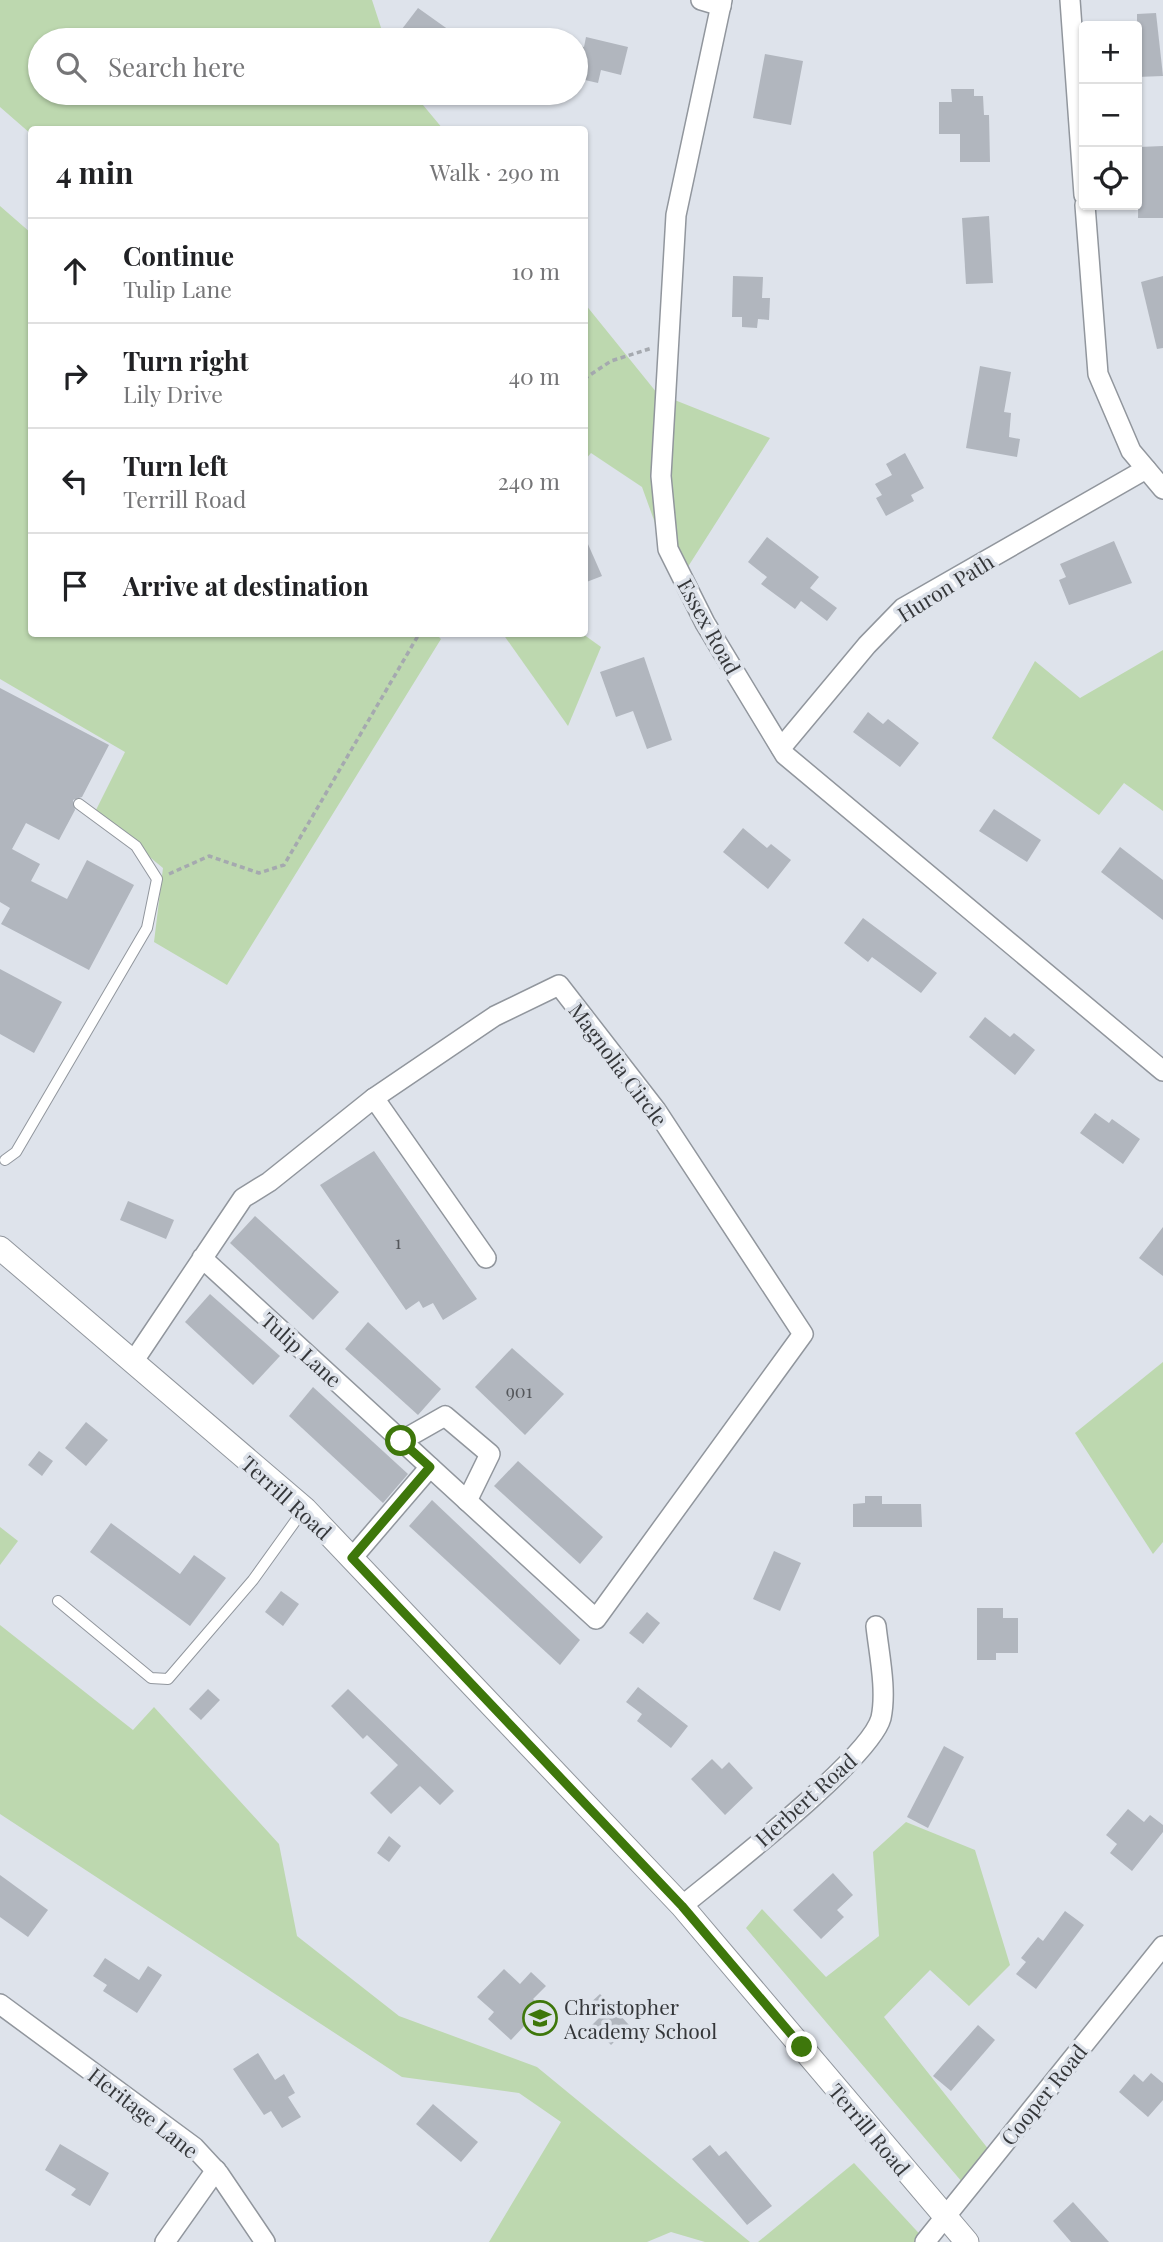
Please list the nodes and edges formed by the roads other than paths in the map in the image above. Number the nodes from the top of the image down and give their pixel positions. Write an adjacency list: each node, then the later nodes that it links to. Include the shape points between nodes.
1 (701, 0): 3 (street)
2 (1070, 0): 4 (street)
3 (721, 3): 8 (street, Essex Road, via 676,215 661,476 668,549 705,623)
4 (1081, 147)
5 (1085, 210): 6 (street, via 1098,374 1130,451)
6 (1146, 469): 7 (street); 8 (street, Huron Path, via 903,608)
7 (1163, 489)
8 (781, 748): 10 (street, Essex Road)
9 (79, 804): 12 (lane, via 136,846 158,880 147,928 16,1152)
10 (1163, 1071)
11 (374, 1098): 14 (street, Magnolia Circle, via 243,1198); 15 (street); 23 (street, Magnolia Circle, via 495,1016 559,985 656,1110 803,1334)
12 (5, 1160)
13 (0, 1248): 16 (street, Terrill Road)
14 (202, 1258): 16 (street, Magnolia Circle); 17 (street, Tulip Lane)
15 (486, 1258)
16 (133, 1362): 20 (street, Terrill Road)
17 (401, 1441): 18 (street, Tulip Lane); 19 (street, via 445,1416 490,1454)
18 (430, 1467): 19 (street, Tulip Lane); 21 (street)
19 (467, 1501): 23 (street, Tulip Lane)
20 (304, 1508): 21 (street, Terrill Road); 22 (lane, via 253,1580 168,1679 151,1678)
21 (352, 1558): 25 (street, Terrill Road)
22 (58, 1601)
23 (597, 1619)
24 (876, 1626): 25 (street, Herbert Road, via 880,1719 866,1741 850,1763)
25 (682, 1906): 29 (street, Terrill Road)
26 (1163, 1946): 29 (street, Cooper Road)
27 (0, 2004): 28 (street, Heritage Lane, via 194,2147)
28 (216, 2171): 30 (street); 31 (street, Heritage Lane)
29 (944, 2216): 32 (street, Cooper Road); 33 (street, Terrill Road)
30 (164, 2242)
31 (265, 2242)
32 (925, 2242)
33 (967, 2242)

